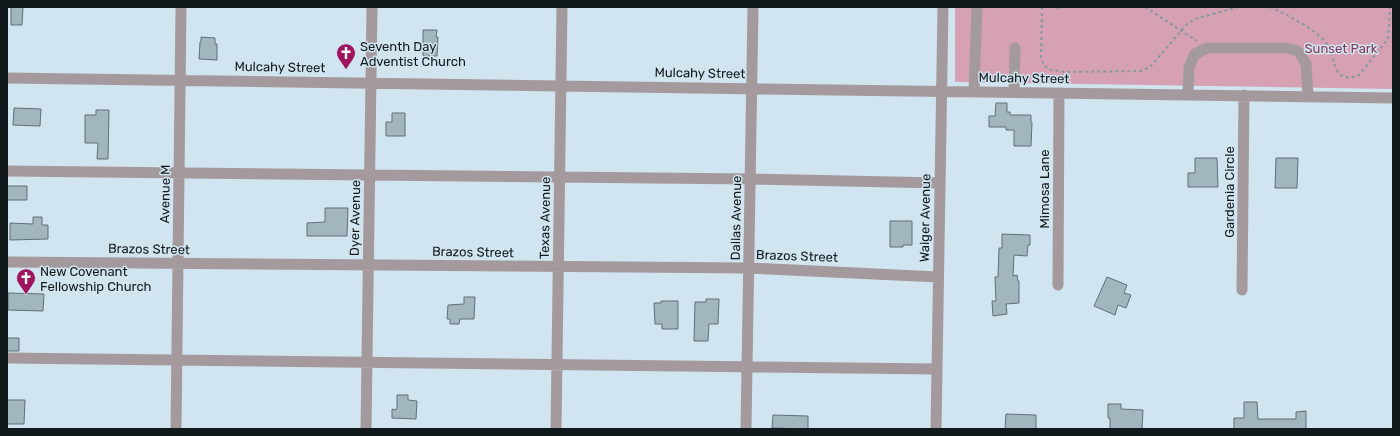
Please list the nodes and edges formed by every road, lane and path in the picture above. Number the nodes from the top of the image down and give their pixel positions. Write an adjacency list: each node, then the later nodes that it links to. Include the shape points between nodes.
1 (181, 7): 18 (street, Avenue M)
2 (372, 7): 19 (street, Dyer Avenue)
3 (562, 7): 20 (street, Texas Avenue)
4 (753, 7): 21 (street, Dallas Avenue)
5 (943, 7): 22 (street, Walger Avenue)
6 (977, 7): 23 (street)
7 (1042, 7): 14 (path, via 1041,57 1044,66 1051,70 1141,71 1150,67)
8 (1145, 7): 14 (path)
9 (1238, 7): 14 (path, via 1195,19)
10 (1270, 7): 12 (path, via 1319,36 1328,46 1338,73 1353,78 1359,75 1388,39)
11 (1390, 7): 12 (path)
12 (1389, 28): 13 (path)
13 (1393, 29)
14 (1182, 31): 16 (path)
15 (1014, 48): 24 (street)
16 (1206, 48): 26 (street, via 1195,54 1189,66); 28 (street, via 1286,48 1300,52 1306,64)
17 (7, 78): 18 (street, Mulcahy Street)
18 (180, 80): 19 (street, Mulcahy Street); 31 (street, Avenue M)
19 (371, 83): 20 (street, Mulcahy Street); 32 (street, Dyer Avenue)
20 (560, 86): 21 (street, Mulcahy Street); 33 (street, Texas Avenue)
21 (752, 88): 22 (street, Mulcahy Street); 34 (street, Dallas Avenue)
22 (941, 90): 23 (street, Mulcahy Street); 35 (street, Walger Avenue)
23 (974, 91): 24 (street, Mulcahy Street)
24 (1014, 92): 25 (street, Mulcahy Street)
25 (1059, 93): 26 (street, Mulcahy Street); 42 (street, Mimosa Lane)
26 (1188, 94): 27 (street, Mulcahy Street)
27 (1244, 95): 28 (street, Mulcahy Street); 43 (street, Gardenia Circle)
28 (1308, 96): 29 (street, Mulcahy Street)
29 (1393, 98)
30 (7, 171): 31 (street)
31 (179, 173): 32 (street); 37 (street, Avenue M)
32 (370, 175): 33 (street); 38 (street, Dyer Avenue)
33 (559, 177): 34 (street); 39 (street, Texas Avenue)
34 (750, 179): 35 (street); 40 (street, Dallas Avenue)
35 (940, 183): 41 (street, Walger Avenue)
36 (7, 262): 37 (street, Brazos Street)
37 (178, 263): 38 (street, Brazos Street); 45 (street, Avenue M)
38 (368, 265): 39 (street, Brazos Street); 46 (street, Dyer Avenue)
39 (558, 267): 40 (street, Brazos Street); 47 (street, Texas Avenue)
40 (749, 268): 41 (street, Brazos Street); 48 (street, Dallas Avenue)
41 (938, 277): 49 (street, Walger Avenue)
42 (1058, 285)
43 (1242, 290)
44 (7, 358): 45 (street)
45 (177, 360): 46 (street); 50 (street, Avenue M)
46 (367, 362): 47 (street); 51 (street, Dyer Avenue)
47 (557, 364): 48 (street); 52 (street, Texas Avenue)
48 (747, 367): 49 (street); 53 (street, Dallas Avenue)
49 (937, 369): 54 (street, Walger Avenue)
50 (176, 429)
51 (366, 429)
52 (556, 429)
53 (746, 429)
54 (936, 429)

